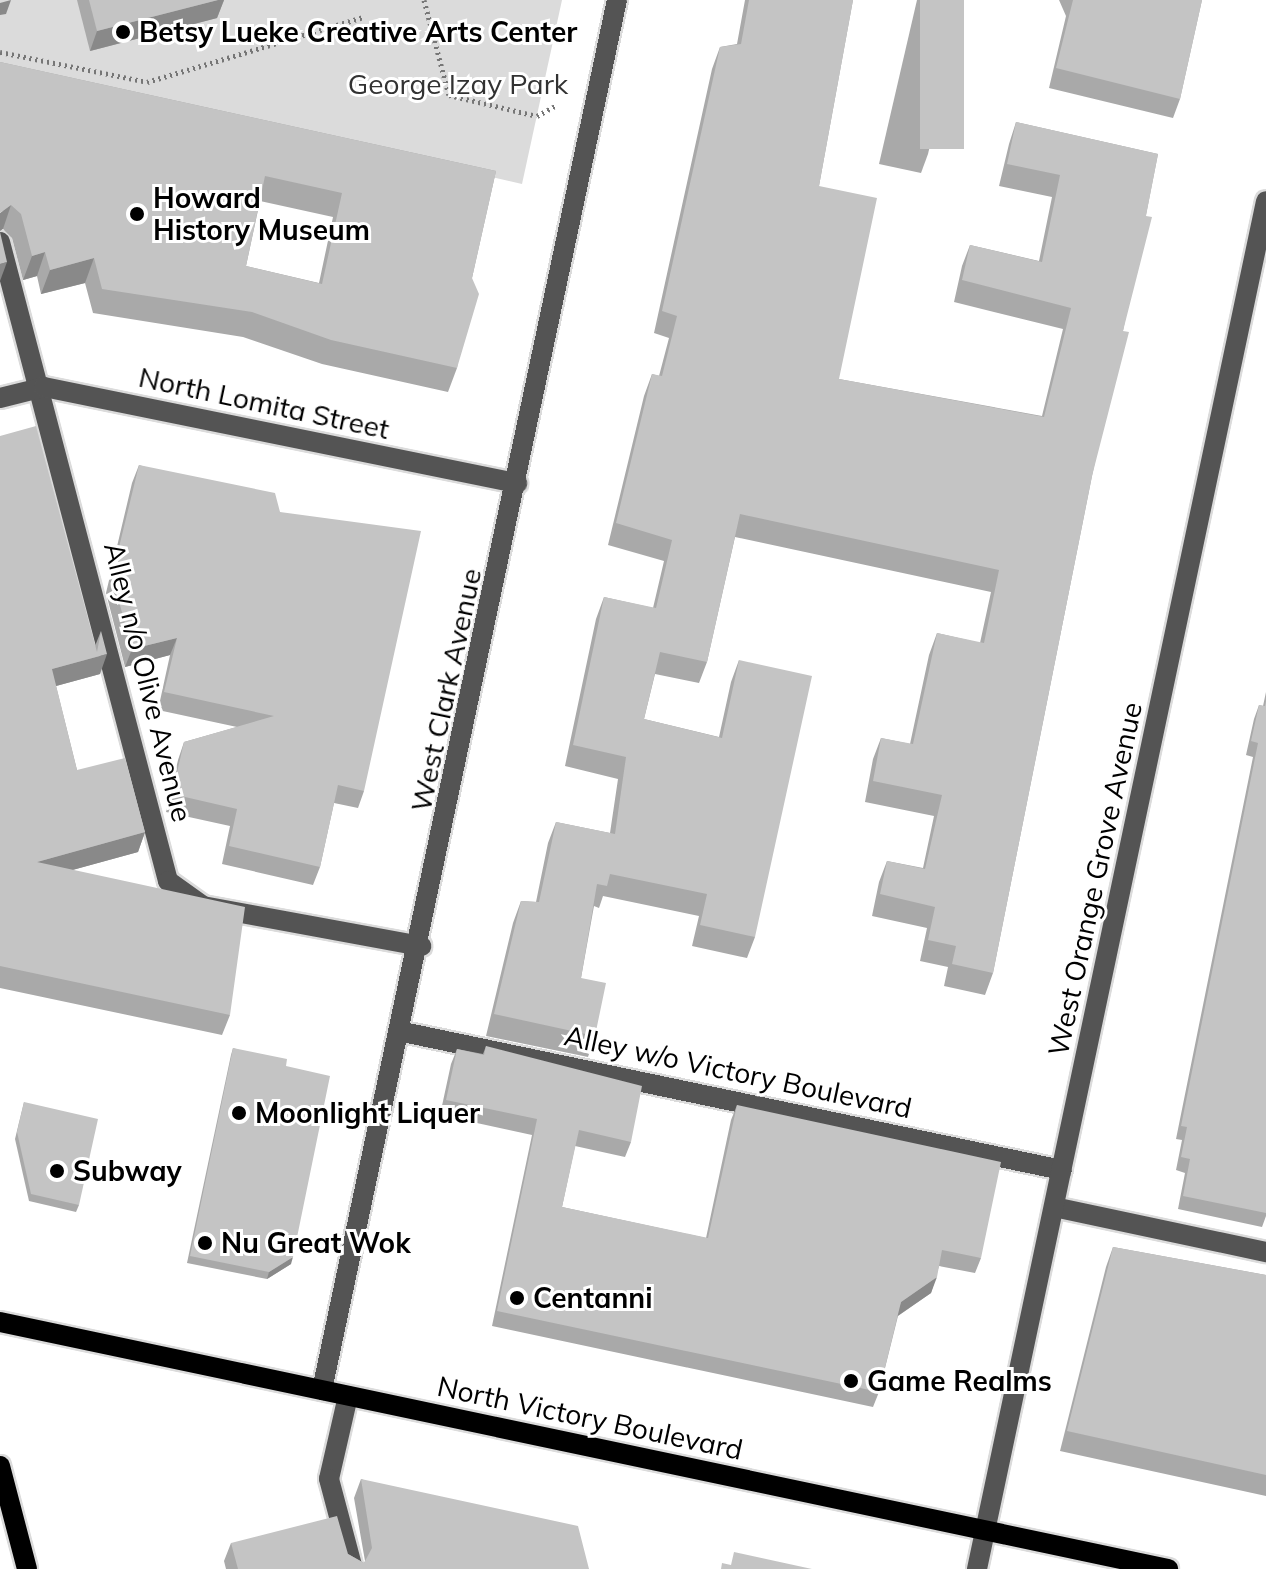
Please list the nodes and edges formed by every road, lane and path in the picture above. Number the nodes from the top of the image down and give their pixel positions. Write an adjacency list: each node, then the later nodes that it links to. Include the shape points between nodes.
1 (424, 0): 5 (path, via 449,95 537,116)
2 (617, 0): 10 (street, West Clark Avenue)
3 (364, 17): 4 (path, via 147,82)
4 (0, 52)
5 (557, 105)
6 (1266, 201): 13 (street, West Orange Grove Avenue)
7 (0, 242): 8 (street, Alley n/o Olive Avenue)
8 (44, 387): 9 (street, North Lomita Street); 10 (street, North Lomita Street); 11 (street, Alley n/o Olive Avenue, via 168,881 203,906)
9 (0, 398)
10 (517, 483): 11 (street, West Clark Avenue)
11 (421, 946): 12 (street, West Clark Avenue)
12 (403, 1032): 13 (street, Alley w/o Victory Boulevard); 17 (street, West Clark Avenue)
13 (1062, 1170): 14 (street, West Orange Grove Avenue)
14 (1054, 1207): 15 (street); 20 (street, West Orange Grove Avenue)
15 (1266, 1252)
16 (0, 1322): 17 (main road, North Victory Boulevard)
17 (322, 1390): 18 (main road, North Victory Boulevard)
18 (348, 1396): 20 (main road, North Victory Boulevard); 22 (street, via 329,1479)
19 (0, 1466): 21 (main road)
20 (984, 1528): 23 (street, West Orange Grove Avenue); 24 (main road, North Victory Boulevard)
21 (27, 1569)
22 (353, 1569)
23 (977, 1569)
24 (1168, 1569)

